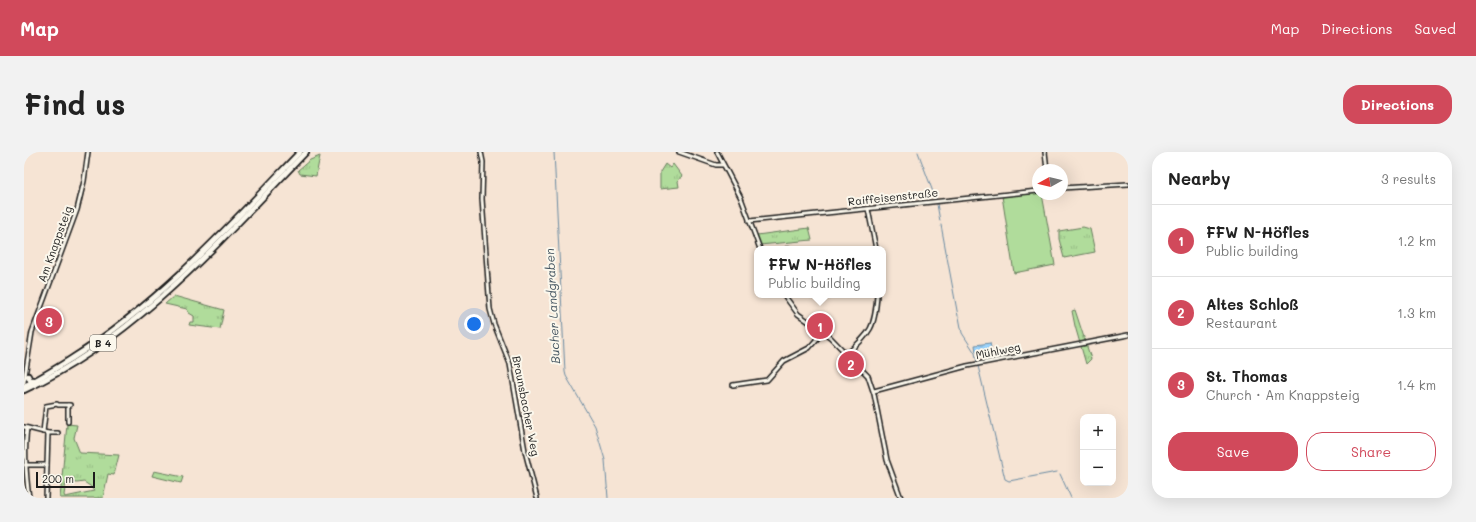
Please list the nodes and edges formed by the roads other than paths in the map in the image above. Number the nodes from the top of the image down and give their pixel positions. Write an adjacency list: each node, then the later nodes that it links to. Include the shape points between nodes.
1 (88, 152): 24 (street, Am Knappsteig, via 78,210 34,324)
2 (300, 152): 17 (main road, B 4)
3 (306, 152): 17 (main road, B 4)
4 (481, 152): 42 (street, Braunsbacher Weg, via 490,304 493,320 510,364 525,451)
5 (680, 152): 9 (street)
6 (717, 152): 9 (street)
7 (1045, 152): 8 (street)
8 (1046, 164)
9 (723, 165): 14 (street)
10 (1128, 184): 11 (street)
11 (1068, 188)
12 (1032, 192): 13 (street, Raiffeisenstraße)
13 (868, 208): 14 (street, Raiffeisenstraße); 16 (street)
14 (749, 221): 15 (street)
15 (759, 246)
16 (875, 246)
17 (180, 277): 18 (main road, B 4)
18 (174, 282): 26 (main road, B 4, via 114,330); 29 (main road, B 4, via 136,318 101,344)
19 (786, 298): 21 (street, via 798,314)
20 (877, 298): 23 (street, via 874,322 870,330)
21 (823, 332): 23 (street); 28 (street, via 809,348 784,362 767,380)
22 (1128, 335): 30 (street, Mühlweg, via 967,366)
23 (847, 354): 30 (street, via 867,374)
24 (28, 363): 25 (street, Am Knappsteig); 27 (street, Am Knappsteig)
25 (28, 376): 26 (main road, via 30,380); 27 (street, Am Knappsteig)
26 (40, 378): 27 (main road, B 4)
27 (25, 384): 29 (street)
28 (733, 385)
29 (24, 390)
30 (874, 391): 43 (street, via 885,452)
31 (68, 422): 33 (street, via 69,405 46,406)
32 (26, 428): 33 (street); 36 (street)
33 (43, 432): 34 (street)
34 (48, 433): 35 (street); 38 (street)
35 (58, 433)
36 (24, 457): 37 (street)
37 (25, 465): 38 (street); 39 (street)
38 (47, 466): 41 (street)
39 (26, 489): 40 (street)
40 (29, 498)
41 (46, 498)
42 (537, 498)
43 (901, 498)

